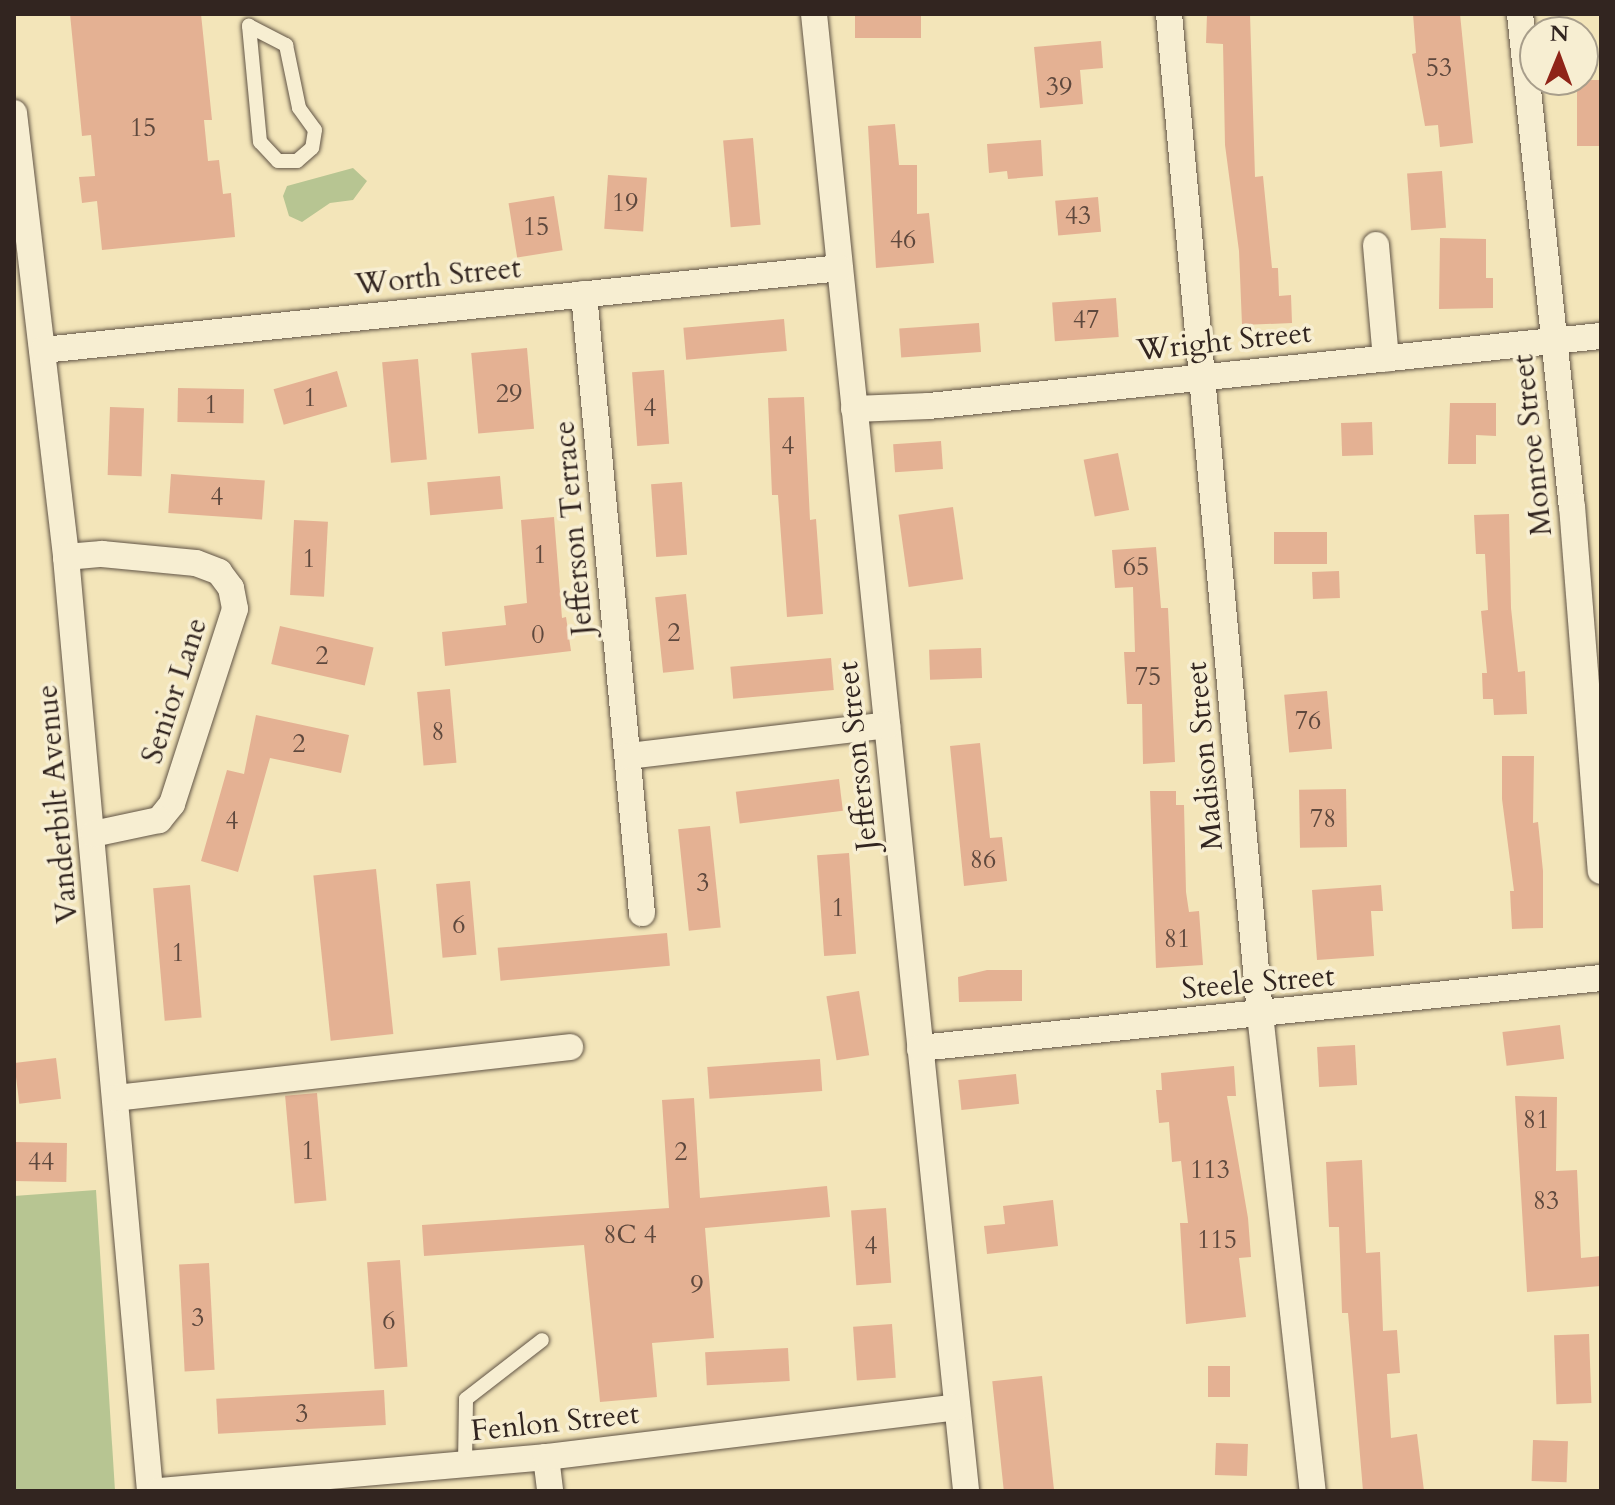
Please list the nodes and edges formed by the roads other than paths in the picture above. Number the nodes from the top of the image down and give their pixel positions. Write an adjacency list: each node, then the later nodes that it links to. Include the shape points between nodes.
1 (814, 14): 7 (street, Jefferson Street)
2 (1169, 14): 13 (street, Madison Street)
3 (1520, 14): 10 (street, Monroe Street)
4 (249, 20): 4 (lane, via 260,142 278,161 297,161 312,148 315,130 299,108 288,50)
5 (14, 113): 11 (street, Vanderbilt Avenue)
6 (1376, 245): 12 (street)
7 (840, 268): 8 (street, Worth Street); 14 (street, Jefferson Street)
8 (584, 294): 11 (street, Worth Street); 17 (street, Jefferson Terrace)
9 (1601, 336): 10 (street, Wright Street)
10 (1554, 341): 12 (street, Wright Street); 19 (street, Monroe Street)
11 (43, 350): 15 (street, Vanderbilt Avenue)
12 (1386, 359): 13 (street, Wright Street)
13 (1204, 376): 14 (street, Wright Street, via 929,406); 22 (street, Madison Street)
14 (854, 409): 16 (street, Jefferson Street)
15 (66, 557): 18 (street, Vanderbilt Avenue); 18 (street, Senior Lane, via 102,554 196,563 219,572 231,588 235,609 172,804 149,824)
16 (887, 725): 17 (street); 24 (street, Jefferson Street)
17 (628, 756): 20 (street, Jefferson Terrace)
18 (93, 834): 25 (street, Vanderbilt Avenue)
19 (1601, 871)
20 (642, 913)
21 (1601, 978): 22 (street, Steele Street)
22 (1260, 1014): 24 (street, Steele Street); 34 (street, Madison Street)
23 (570, 1047): 25 (street)
24 (920, 1048): 27 (street, Jefferson Street)
25 (116, 1098): 30 (street, Vanderbilt Avenue)
26 (542, 1340): 29 (lane, via 466,1399)
27 (957, 1407): 28 (street, Fenlon Street); 33 (street, Jefferson Street)
28 (546, 1457): 29 (street, Fenlon Street); 32 (street)
29 (465, 1464): 31 (street, Fenlon Street)
30 (150, 1491)
31 (159, 1491)
32 (550, 1491)
33 (966, 1491)
34 (1313, 1491)

